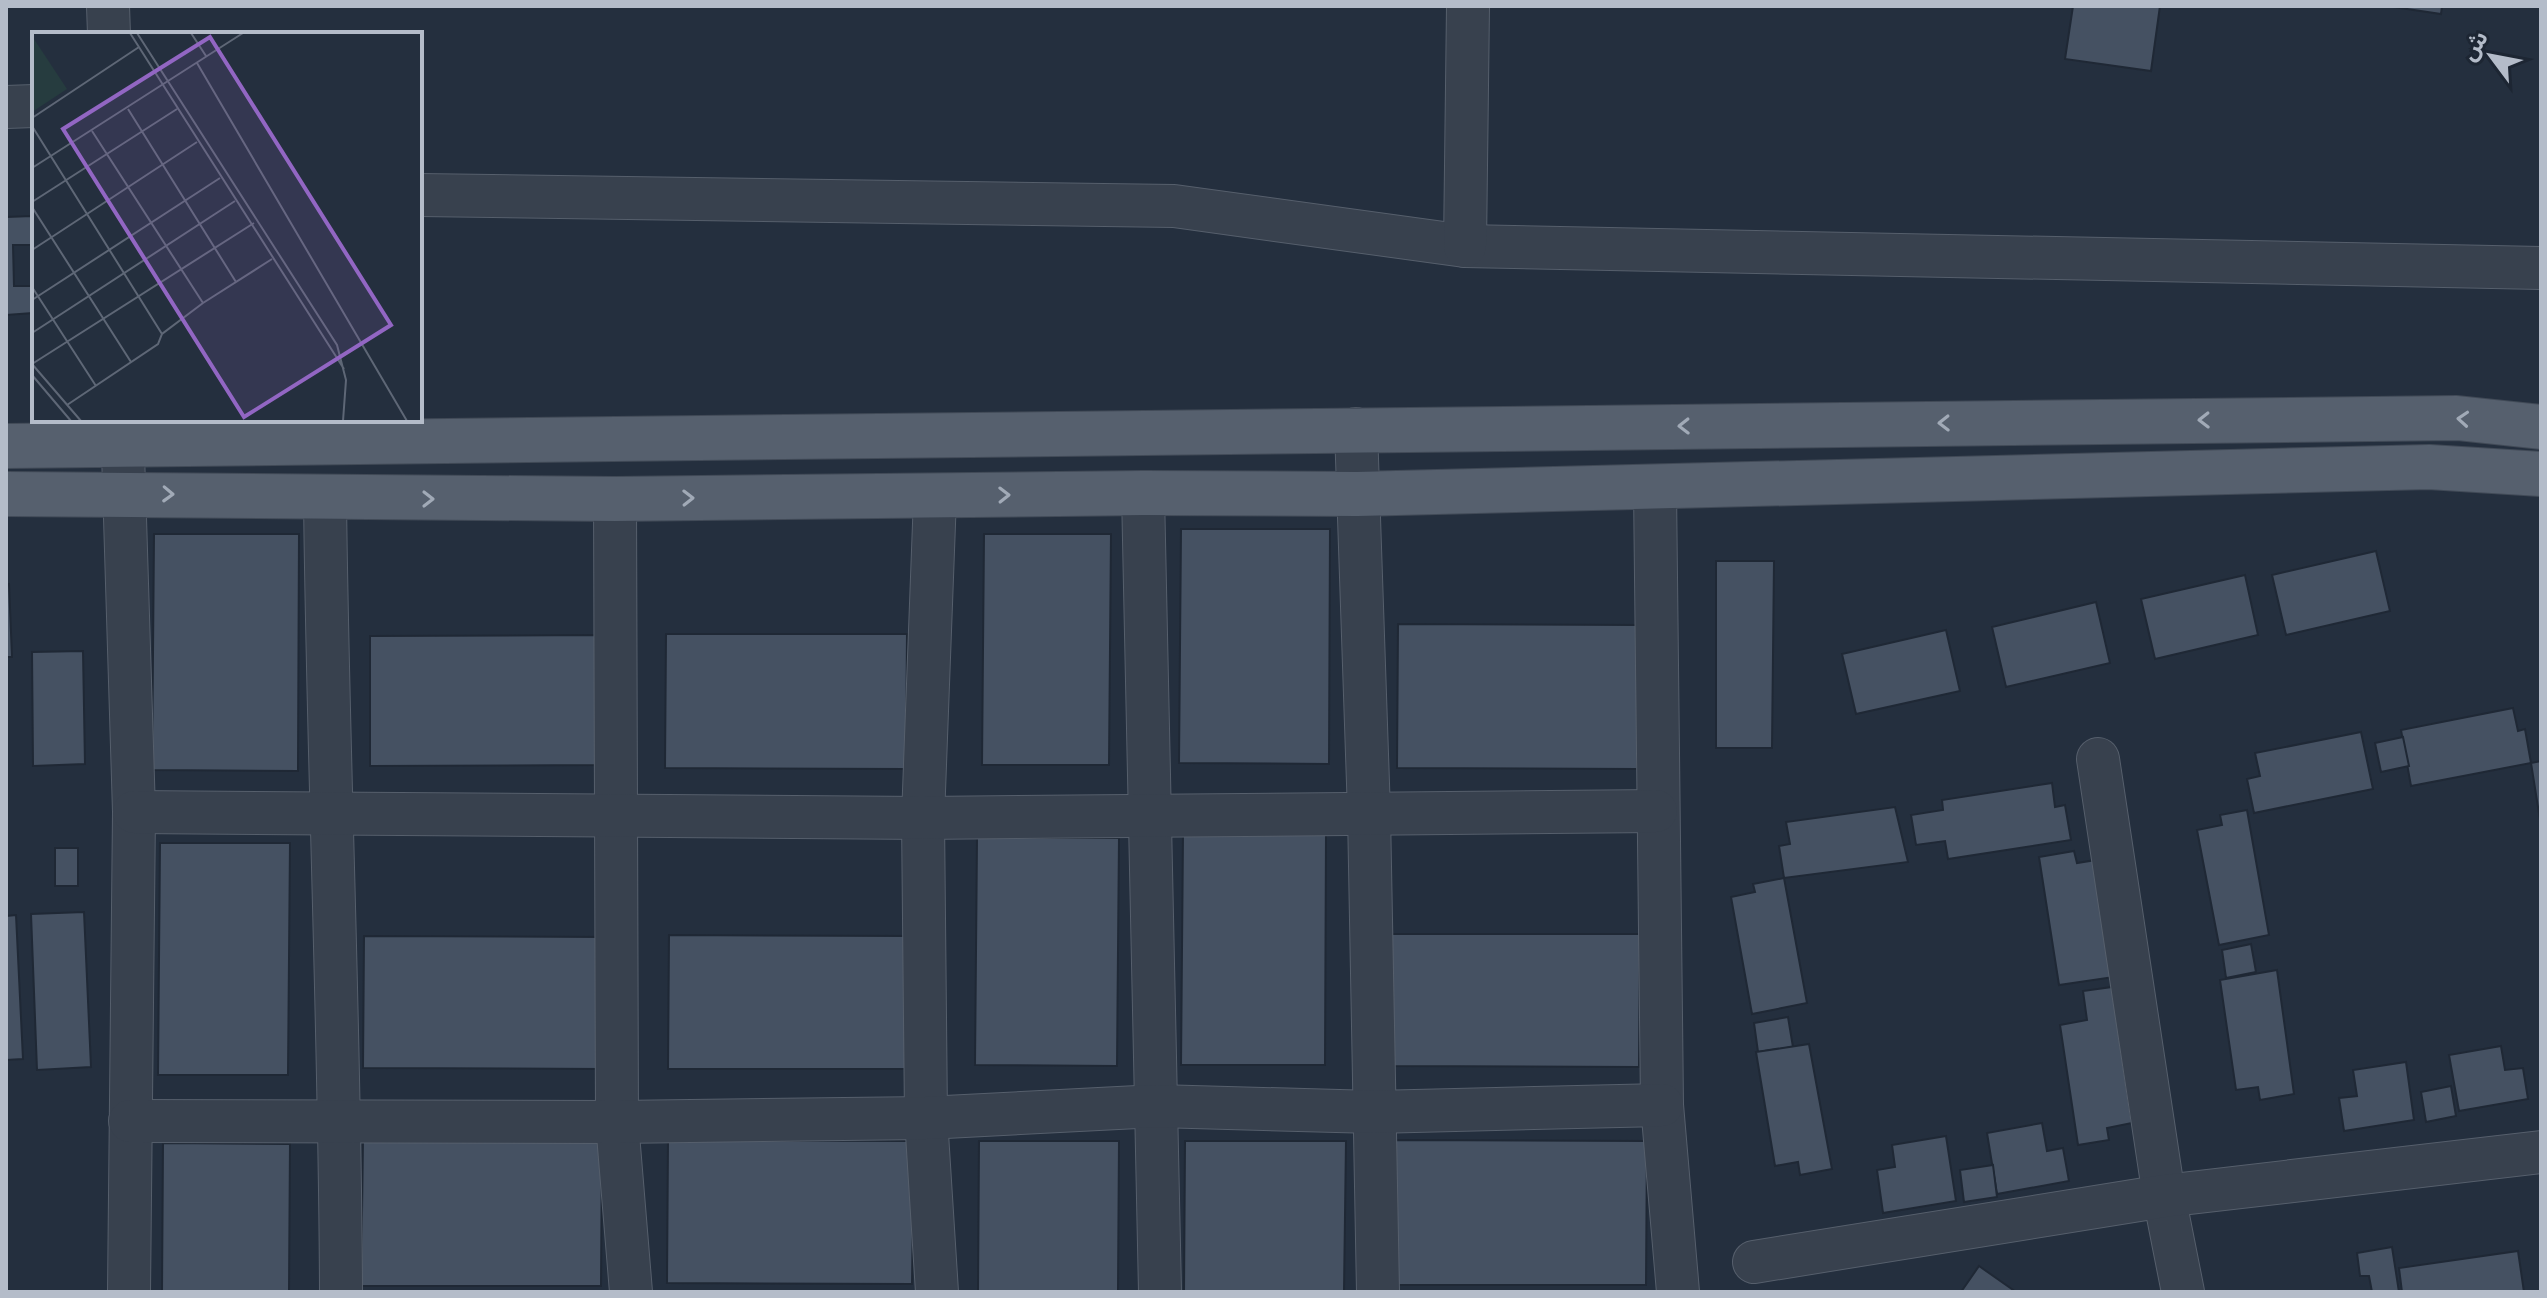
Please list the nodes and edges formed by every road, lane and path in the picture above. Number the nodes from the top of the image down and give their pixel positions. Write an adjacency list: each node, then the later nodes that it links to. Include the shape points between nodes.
1 (108, 6): 3 (street)
2 (1468, 6): 7 (street)
3 (109, 32)
4 (32, 106): 5 (street)
5 (6, 107)
6 (422, 195): 7 (street, via 1174,206)
7 (1465, 246): 8 (street)
8 (2541, 268)
9 (2541, 427): 10 (main road, one-way to 10, via 2457,418)
10 (1356, 429): 11 (main road, via 788,439); 18 (street)
11 (123, 432): 12 (main road); 15 (street)
12 (6, 446)
13 (2541, 474): 14 (main road, via 2429,467)
14 (1655, 489): 18 (main road); 23 (street)
15 (124, 493): 17 (main road); 20 (main road, one-way to 20); 24 (street)
16 (1143, 493): 18 (main road); 19 (main road, one-way to 16); 29 (street)
17 (6, 494)
18 (1357, 494): 25 (street)
19 (935, 497): 21 (main road, one-way to 19); 28 (street)
20 (325, 499): 21 (main road, one-way to 21); 26 (street)
21 (615, 499): 27 (street)
22 (2098, 759): 38 (street)
23 (1656, 811): 25 (street); 30 (street)
24 (134, 812): 26 (street); 34 (street)
25 (1369, 813): 29 (street); 32 (street)
26 (329, 814): 27 (street); 35 (street)
27 (616, 817): 28 (street); 36 (street)
28 (923, 818): 29 (street); 33 (street)
29 (1153, 818): 31 (street)
30 (1662, 1105): 32 (street); 46 (street)
31 (1157, 1106): 32 (street); 33 (street); 44 (street)
32 (1374, 1112): 45 (street)
33 (926, 1118): 36 (street); 43 (street)
34 (130, 1121): 35 (street); 40 (street)
35 (340, 1122): 36 (street); 41 (street)
36 (617, 1122): 42 (street)
37 (2541, 1152): 38 (street)
38 (2164, 1196): 39 (street); 47 (street)
39 (1754, 1262)
40 (129, 1292)
41 (341, 1292)
42 (631, 1292)
43 (937, 1292)
44 (1160, 1292)
45 (1378, 1292)
46 (1678, 1292)
47 (2183, 1292)

